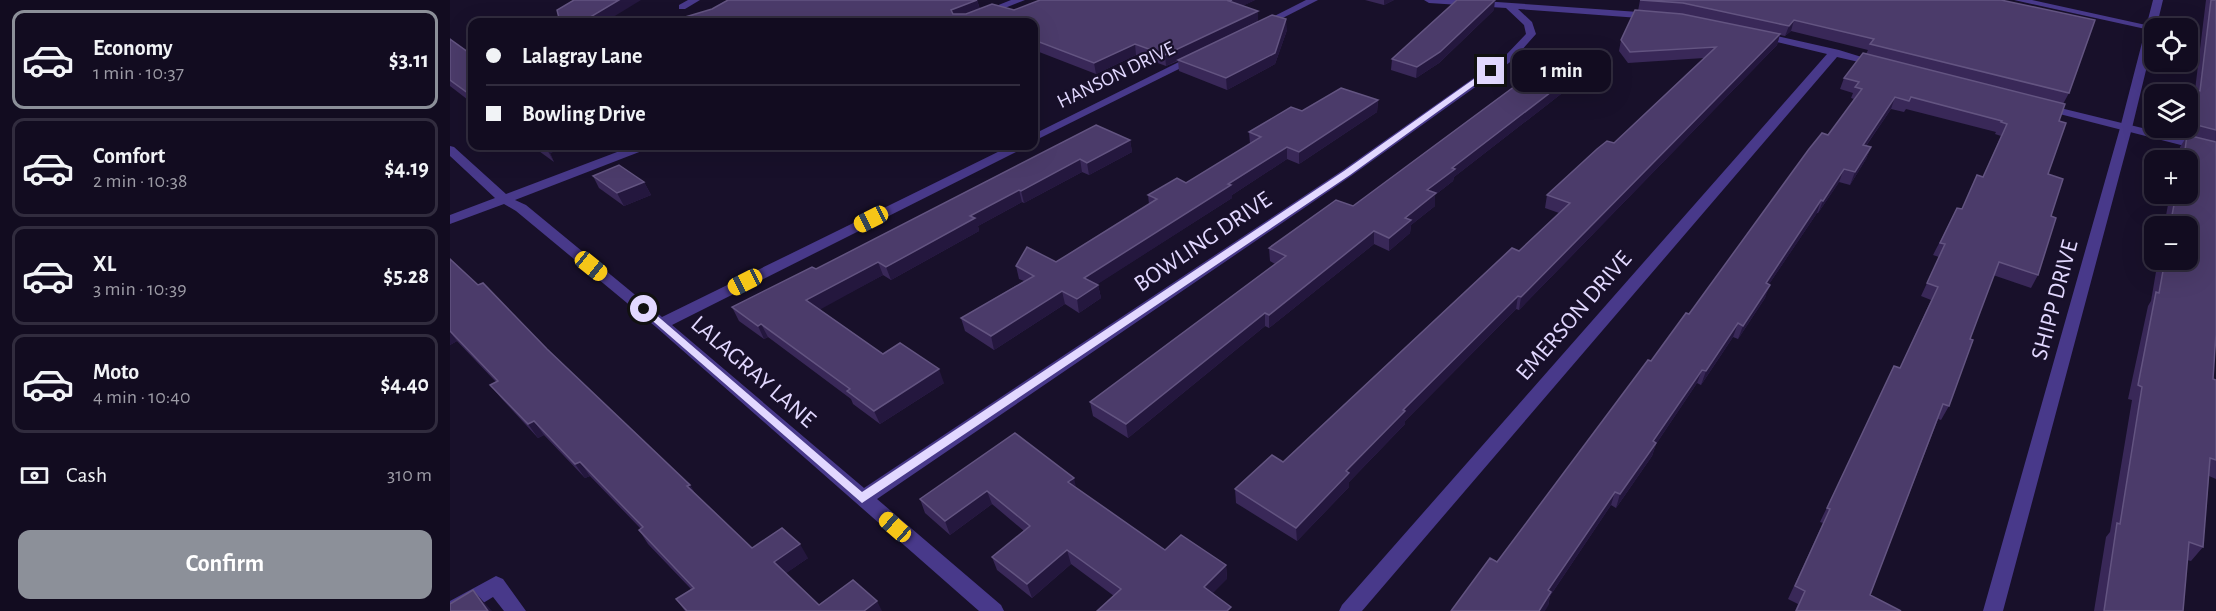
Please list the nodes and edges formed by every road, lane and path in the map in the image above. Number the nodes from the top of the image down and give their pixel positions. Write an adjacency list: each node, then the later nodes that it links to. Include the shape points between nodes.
1 (695, 0): 8 (street)
2 (1020, 0): 10 (street)
3 (1313, 0): 13 (street)
4 (1429, 0): 7 (street)
5 (2019, 0): 12 (street)
6 (2158, 0): 11 (street, SHIPP DRIVE)
7 (1509, 6): 9 (street); 29 (street, BOWLING DRIVE, via 1529,24 1531,34 1509,58 1347,173)
8 (682, 7)
9 (1664, 17)
10 (972, 18)
11 (2153, 18)
12 (2144, 26)
13 (1249, 31)
14 (1746, 32): 16 (street)
15 (1206, 52): 21 (street, HANSON DRIVE)
16 (1835, 52): 18 (street); 33 (street, EMERSON DRIVE)
17 (2144, 52): 20 (street, SHIPP DRIVE)
18 (1891, 67)
19 (2036, 105): 20 (street)
20 (2126, 128): 25 (street); 34 (street, SHIPP DRIVE)
21 (1038, 136)
22 (450, 150): 26 (street, LALAGRAY LANE)
23 (633, 150): 26 (street)
24 (1010, 150): 28 (street)
25 (2216, 150)
26 (504, 199): 27 (street); 28 (street, LALAGRAY LANE, via 521,208)
27 (450, 220)
28 (661, 324): 29 (street, LALAGRAY LANE)
29 (862, 499): 32 (street, LALAGRAY LANE)
30 (452, 611): 31 (street, via 496,585)
31 (516, 611)
32 (994, 611)
33 (1349, 611)
34 (1993, 611)

